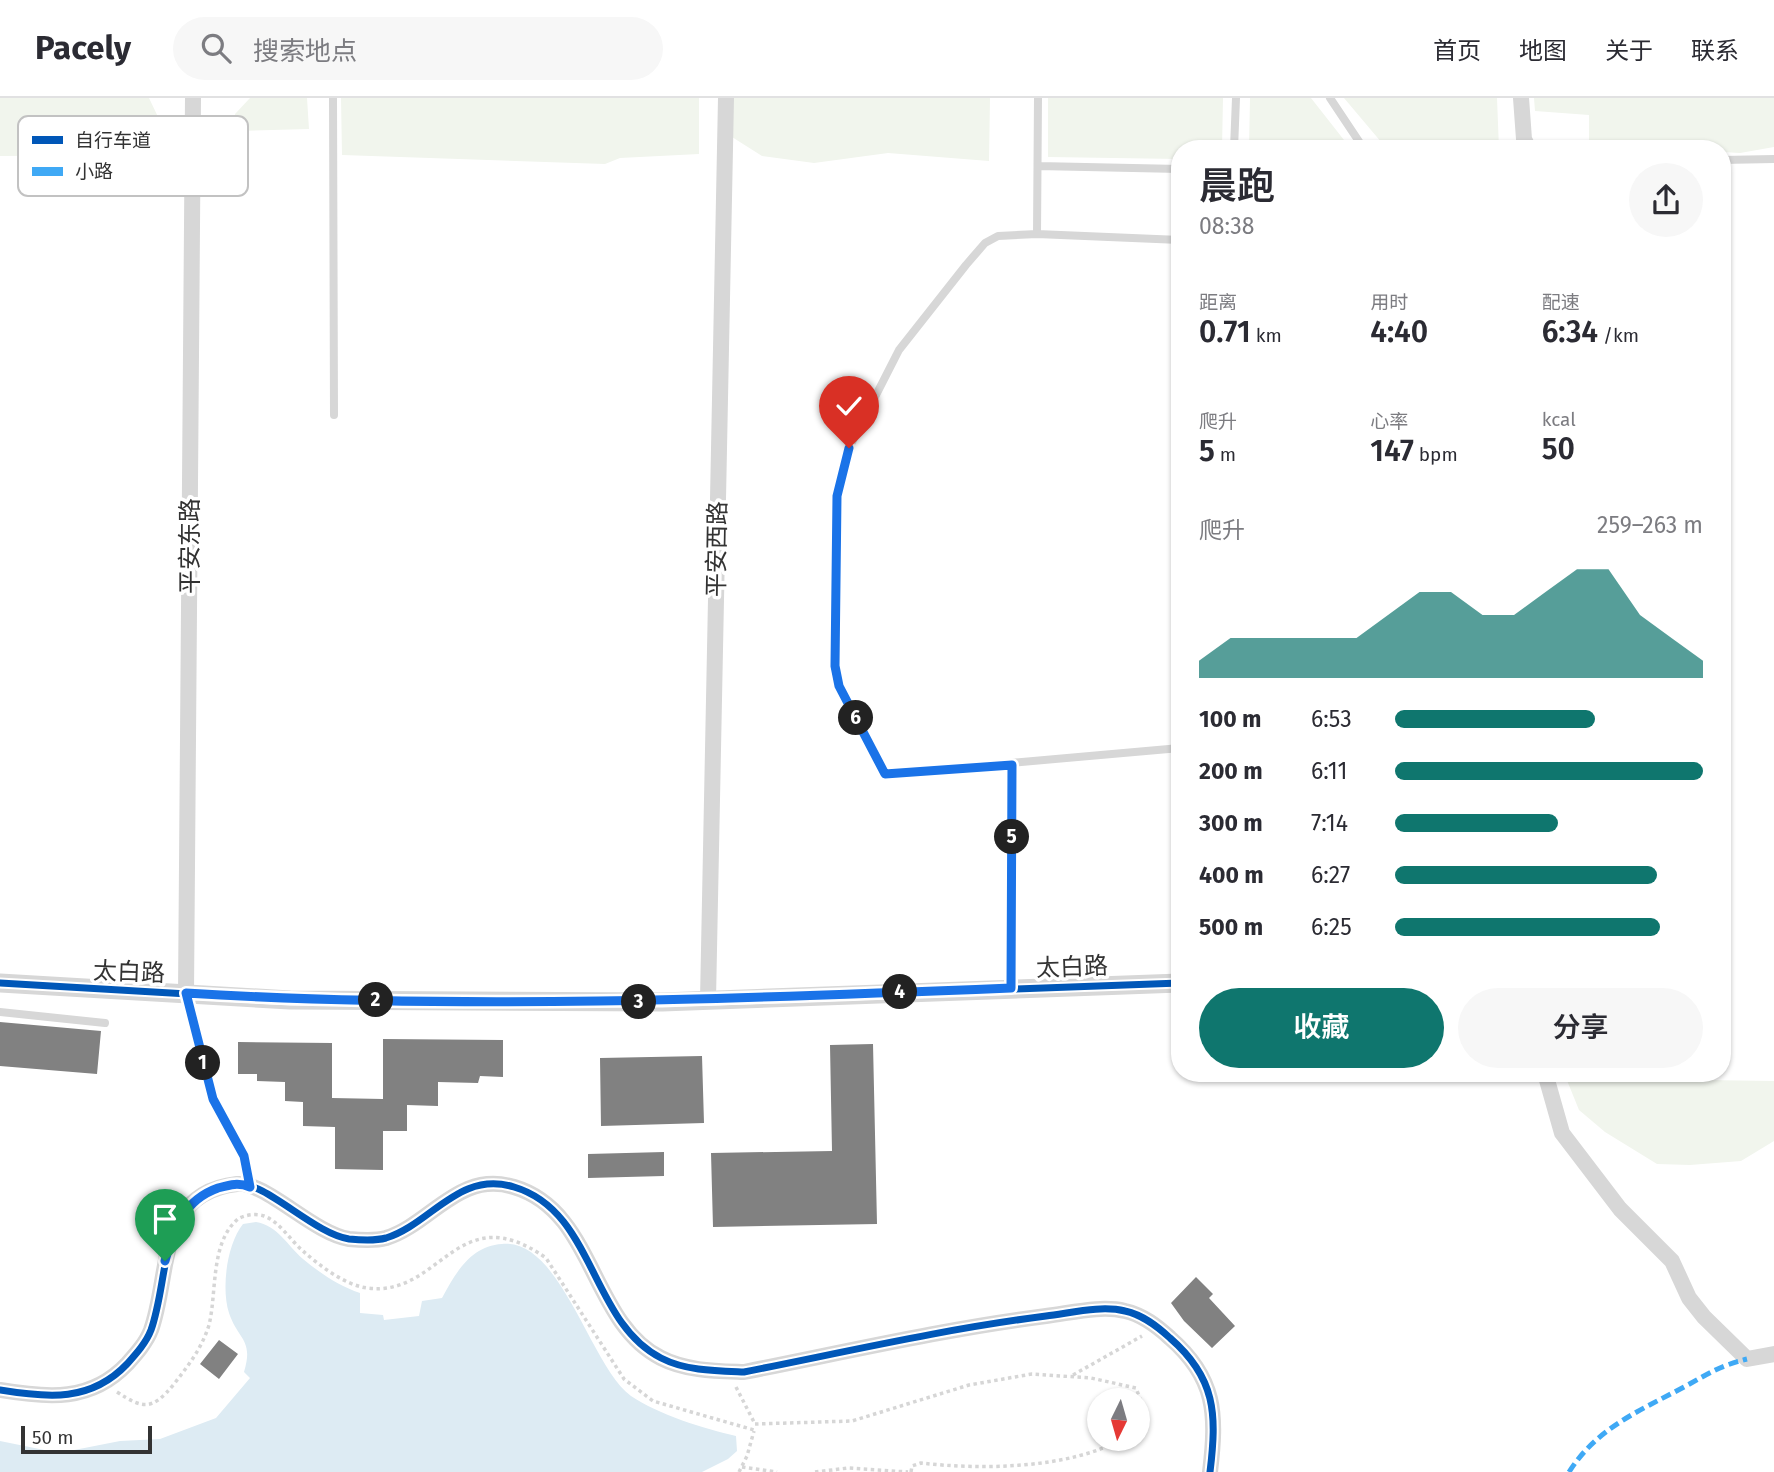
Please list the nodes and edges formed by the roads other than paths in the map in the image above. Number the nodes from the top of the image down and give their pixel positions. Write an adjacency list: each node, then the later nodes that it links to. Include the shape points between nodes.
1 (193, 98): 8 (street, 平安东路)
2 (333, 98): 19 (lane)
3 (726, 98): 26 (street, 平安西路)
4 (1038, 98): 14 (lane)
5 (1236, 98): 9 (lane)
6 (1331, 98): 10 (lane)
7 (1521, 98): 11 (street)
8 (193, 116)
9 (1234, 140)
10 (1354, 140)
11 (1524, 140)
12 (1774, 159): 13 (lane)
13 (1731, 160)
14 (1038, 166): 15 (lane); 17 (lane)
15 (1171, 169)
16 (192, 196): 25 (street, 平安东路)
17 (1037, 234): 18 (lane); 21 (lane, via 998,236 985,243 922,320 900,350 849,448 837,496 837,676 885,774)
18 (1171, 240)
19 (334, 415)
20 (1171, 749): 21 (lane)
21 (1012, 765): 24 (lane)
22 (0, 983): 25 (street, 太白路)
23 (1171, 983): 24 (street, 太白路)
24 (1011, 988): 26 (street, 太白路)
25 (186, 993): 26 (street, 太白路, via 290,1000)
26 (708, 1000)
27 (0, 1012): 28 (lane)
28 (105, 1023)
29 (1548, 1082): 30 (street, via 1562,1133 1620,1209 1672,1261 1689,1298 1704,1317 1747,1359)
30 (1774, 1353)
31 (0, 1390): 32 (street, via 40,1397 79,1393 112,1380 151,1330 172,1231 201,1194 240,1183 321,1230 366,1240 385,1238 460,1191 487,1185 513,1187 556,1212 638,1343 662,1359 709,1371 744,1373 971,1326 1123,1310 1156,1326 1202,1371 1209,1393 1213,1443)
32 (1210, 1472)

